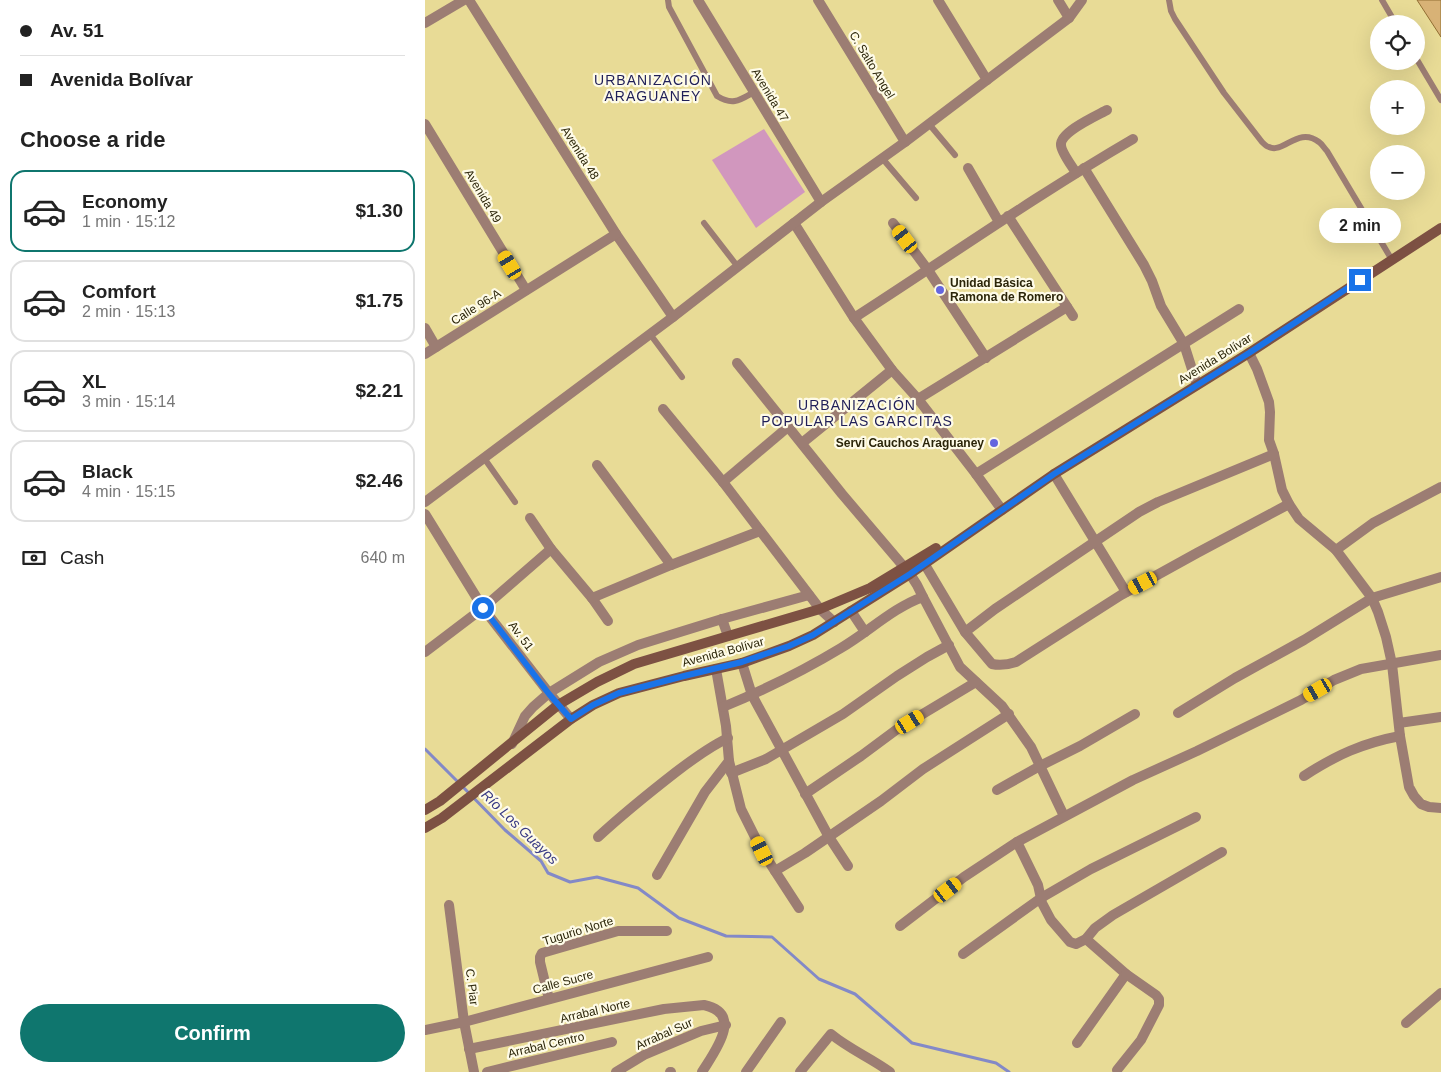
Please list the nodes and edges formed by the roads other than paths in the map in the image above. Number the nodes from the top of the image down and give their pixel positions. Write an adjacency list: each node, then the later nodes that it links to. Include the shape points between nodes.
1 (464, 0): 13 (street)
2 (469, 0): 34 (street, Avenida 48)
3 (668, 0): 16 (lane, via 717,96 731,102)
4 (698, 0): 16 (street, Avenida 47)
5 (819, 0): 22 (street, C. Salto Angel)
6 (938, 0): 15 (street)
7 (1058, 0): 12 (street)
8 (1082, 0): 12 (street)
9 (1169, 0): 35 (lane, via 1175,19 1224,93 1262,142 1275,148 1307,137 1318,141)
10 (1382, 0): 11 (lane)
11 (1391, 15)
12 (1069, 18): 15 (street)
13 (425, 23)
14 (1423, 70): 17 (lane)
15 (987, 80): 20 (street)
16 (754, 92): 28 (street, Avenida 47)
17 (1441, 100)
18 (1107, 110): 26 (street, via 1062,139 1063,150)
19 (425, 124): 38 (street, Avenida 49)
20 (929, 124): 22 (street); 23 (lane)
21 (1133, 139): 26 (street)
22 (905, 142): 24 (street)
23 (955, 155)
24 (882, 158): 27 (lane); 28 (street)
25 (968, 168): 29 (street)
26 (1080, 170): 29 (street); 44 (street, via 1144,265 1161,306)
27 (916, 198)
28 (821, 202): 31 (street)
29 (1004, 219): 37 (street); 48 (street, via 1070,312)
30 (704, 223): 36 (lane)
31 (794, 223): 36 (street); 41 (street)
32 (893, 224): 37 (street)
33 (1441, 228): 35 (main road, Avenida Bolívar)
34 (616, 234): 38 (street, Calle 96-A); 40 (street, Avenida 48)
35 (1392, 260): 46 (main road, Avenida Bolívar)
36 (738, 267): 40 (street)
37 (928, 270): 41 (street); 48 (street)
38 (526, 290): 45 (street, Calle 96-A)
39 (1239, 309): 44 (street)
40 (673, 317): 43 (street)
41 (854, 318): 50 (street)
42 (425, 328): 45 (street)
43 (650, 334): 51 (lane); 58 (street)
44 (1184, 344): 52 (street); 60 (street)
45 (436, 347): 47 (street, Calle 96-A)
46 (1249, 353): 52 (main road, Avenida Bolívar); 57 (street, via 1269,402 1269,440)
47 (425, 354)
48 (987, 358): 53 (street)
49 (737, 364): 55 (street)
50 (892, 370): 53 (street); 56 (street)
51 (682, 377)
52 (1197, 385): 61 (main road, Avenida Bolívar)
53 (918, 399): 60 (street)
54 (663, 409): 62 (street)
55 (788, 427): 56 (street); 62 (street)
56 (802, 442): 76 (street)
57 (1274, 454): 66 (street, via 1282,490); 71 (street, via 1158,502)
58 (484, 458): 64 (street); 65 (lane)
59 (597, 466): 75 (street)
60 (976, 474): 67 (street)
61 (1054, 474): 67 (main road, Avenida Bolívar); 71 (street)
62 (723, 482): 70 (street)
63 (1441, 487): 73 (street, via 1373,523)
64 (425, 502)
65 (515, 502)
66 (1289, 504): 73 (street, via 1299,519); 78 (street)
67 (1002, 510): 74 (main road, Avenida Bolívar)
68 (425, 514): 83 (street, Av. 51)
69 (530, 518): 72 (street)
70 (759, 531): 75 (street); 79 (street)
71 (1095, 542): 78 (street); 90 (street)
72 (551, 549): 81 (street); 83 (street)
73 (1335, 550): 82 (street)
74 (922, 561): 76 (main road, Avenida Bolívar); 90 (street)
75 (671, 565): 81 (street)
76 (907, 571): 80 (street); 84 (main road, Avenida Bolívar); 85 (main road, Avenida Bolívar)
77 (1441, 577): 82 (street)
78 (1126, 592): 90 (street, via 1007,665 992,664)
79 (809, 596): 84 (street); 86 (street)
80 (923, 597): 89 (street); 92 (street)
81 (592, 598): 87 (street)
82 (1372, 598): 96 (street); 103 (street)
83 (483, 608): 93 (street); 99 (street, Av. 51)
84 (820, 609): 88 (street); 91 (main road, Avenida Bolívar)
85 (851, 611): 88 (main road, Avenida Bolívar); 89 (street)
86 (722, 619): 91 (street); 99 (street, via 637,645 599,662)
87 (608, 621)
88 (834, 622): 95 (main road, Avenida Bolívar, via 789,646)
89 (865, 632): 100 (street, via 792,676)
90 (965, 632)
91 (729, 636): 101 (main road, Avenida Bolívar, via 634,664)
92 (949, 645): 98 (street, via 960,667); 112 (street)
93 (425, 652)
94 (1441, 655): 96 (street)
95 (742, 662): 97 (main road, Avenida Bolívar); 100 (street)
96 (1392, 664): 108 (street); 121 (street, via 1361,669 1335,680 1301,700)
97 (716, 669): 102 (street); 107 (main road, Avenida Bolívar, via 619,693)
98 (976, 682): 104 (street); 118 (street, via 896,730)
99 (549, 694): 101 (street, Av. 51); 111 (street, via 525,716)
100 (752, 695): 102 (street); 112 (street)
101 (558, 706): 107 (street, Av. 51); 111 (main road, Avenida Bolívar)
102 (723, 707): 110 (street)
103 (1178, 713)
104 (1009, 714): 114 (street); 125 (street, via 910,778)
105 (1135, 714): 114 (street)
106 (1441, 717): 108 (street)
107 (571, 719): 123 (main road, Avenida Bolívar)
108 (1399, 723): 109 (street)
109 (1400, 736): 116 (street, via 1341,754); 119 (street, via 1409,787 1414,796 1421,804)
110 (728, 738): 113 (street); 124 (street, via 688,763)
111 (512, 744): 120 (main road, Avenida Bolívar)
112 (782, 750): 115 (street); 118 (street)
113 (729, 761): 115 (street); 130 (street, via 705,792)
114 (1040, 766): 117 (street); 121 (street)
115 (731, 772): 129 (street, via 741,809)
116 (1304, 776)
117 (997, 790)
118 (805, 794): 125 (street)
119 (1441, 808)
120 (425, 810)
121 (1064, 816): 126 (street)
122 (1195, 817): 131 (street)
123 (425, 828)
124 (597, 837)
125 (829, 837): 128 (street); 129 (street)
126 (1017, 842): 131 (street); 134 (street)
127 (1222, 852): 136 (street, via 1113,914)
128 (848, 866)
129 (775, 871): 133 (street)
130 (657, 875)
131 (1041, 898): 136 (street, via 1051,920 1070,942 1079,943); 137 (street)
132 (449, 906): 143 (street, C. Piar)
133 (799, 908)
134 (900, 926)
135 (667, 931): 141 (street, Tugurio Norte, via 618,931 542,953 540,962)
136 (1086, 939): 139 (street)
137 (963, 954)
138 (708, 957): 141 (street, Calle Sucre)
139 (1126, 974): 148 (street); 150 (street, via 1156,995 1159,1005 1141,1040)
140 (1441, 993): 145 (street)
141 (549, 999): 143 (street, Calle Sucre)
142 (725, 1020): 149 (street, Arrabal Norte, via 715,1008 705,1004 664,1009); 153 (street, Arrabal Sur, via 644,1055); 154 (street, via 719,1043)
143 (464, 1022): 146 (street, Calle Sucre); 149 (street, C. Piar)
144 (781, 1022): 155 (street)
145 (1406, 1023)
146 (425, 1030)
147 (612, 1042): 152 (street, Arrabal Centro)
148 (1077, 1043)
149 (469, 1050): 151 (street, C. Piar)
150 (1117, 1070)
151 (474, 1072)
152 (487, 1072)
153 (616, 1072)
154 (702, 1072)
155 (746, 1072)
156 (800, 1072): 157 (street, via 831,1034)
157 (889, 1072)

